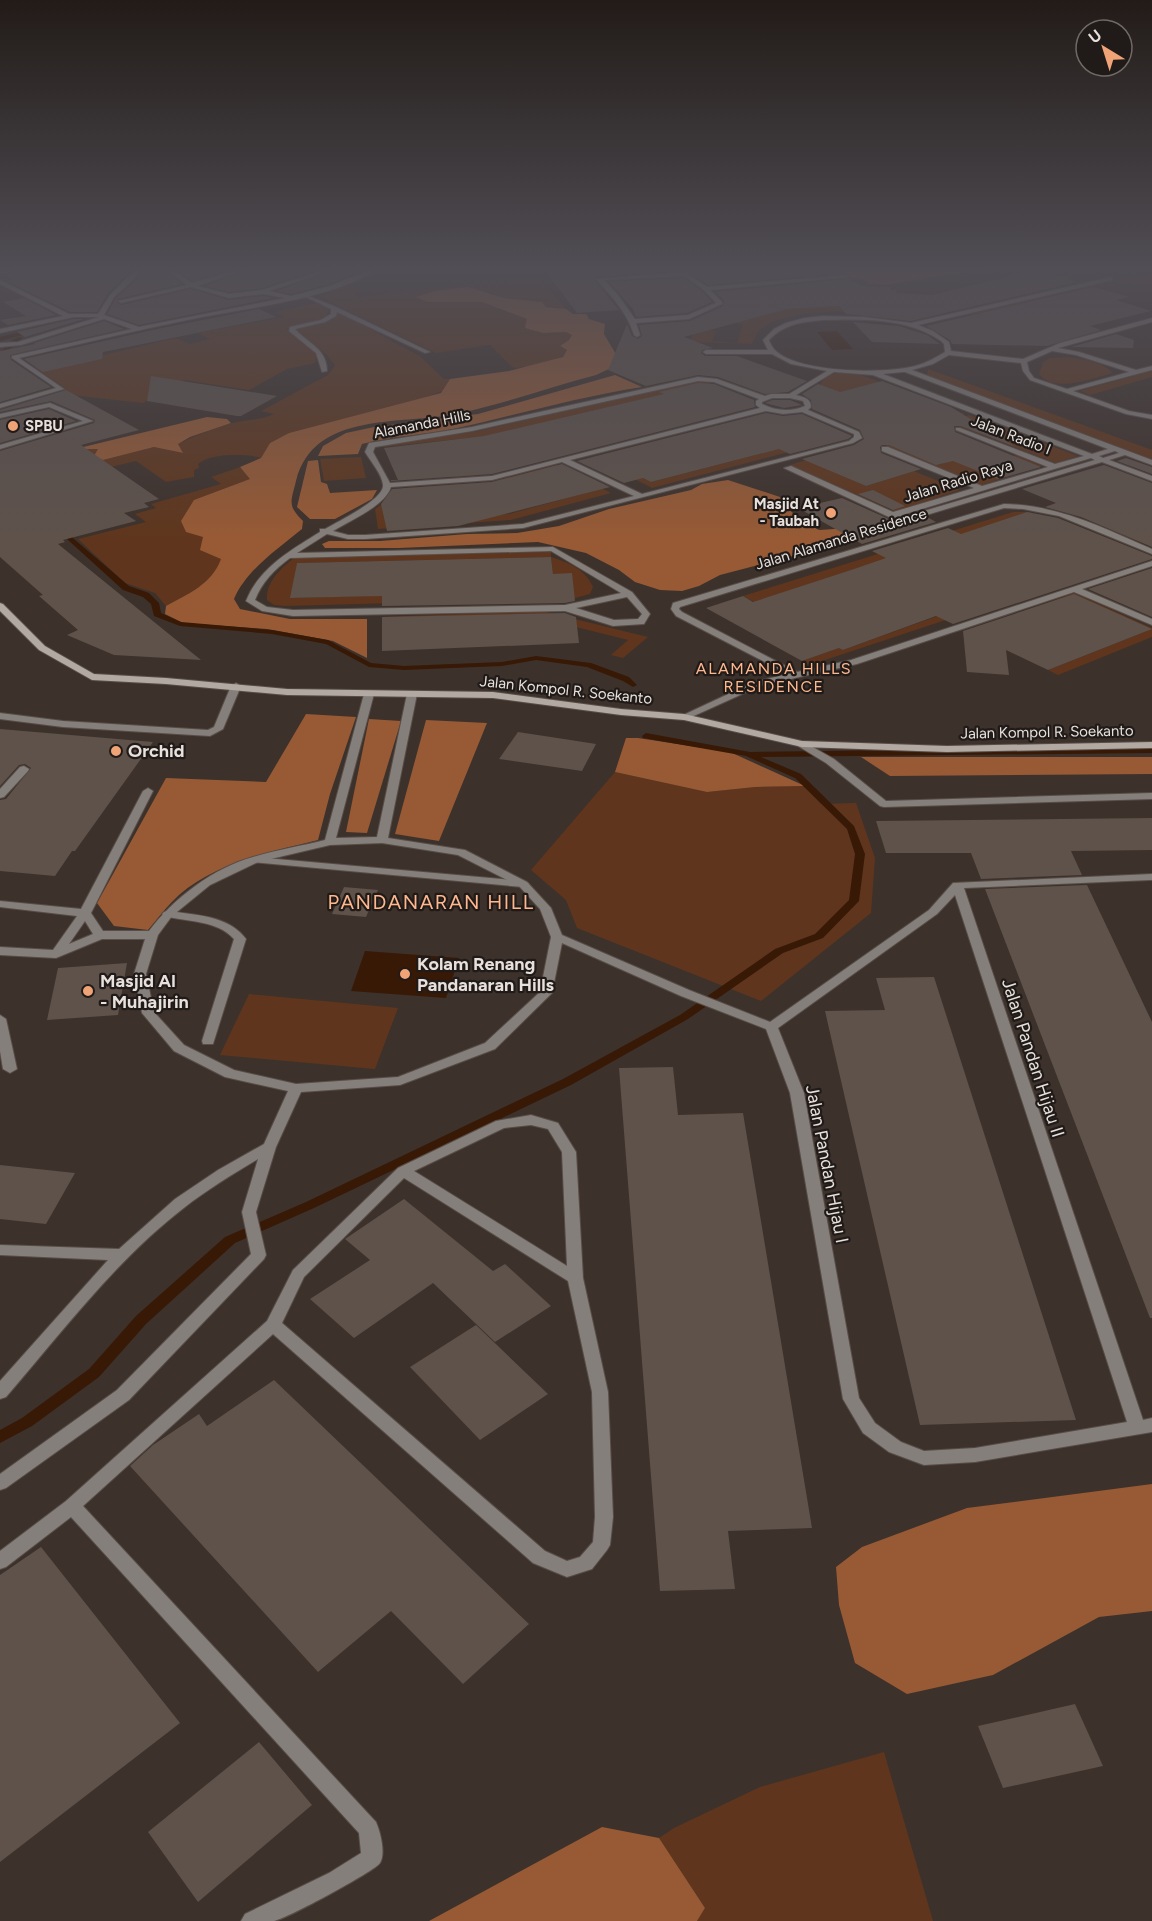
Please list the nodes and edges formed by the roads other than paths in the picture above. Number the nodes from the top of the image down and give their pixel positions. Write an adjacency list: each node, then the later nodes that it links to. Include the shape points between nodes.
1 (16, 359): 18 (street, via 61,389)
2 (323, 359): 12 (street)
3 (789, 359): 10 (street)
4 (940, 359): 11 (street)
5 (1002, 359): 8 (street)
6 (1029, 359): 8 (street)
7 (1094, 359): 13 (street)
8 (1024, 361): 15 (street, via 1032,379)
9 (1152, 368): 13 (street)
10 (833, 370): 14 (street); 16 (street, Alamanda Hills)
11 (906, 370): 14 (street); 26 (street)
12 (324, 371)
13 (1135, 372): 15 (street)
14 (874, 373): 28 (street)
15 (1067, 391): 22 (street, via 1128,413)
16 (790, 396): 17 (street, Alamanda Hills); 20 (street, via 805,400 808,404)
17 (764, 398): 19 (street, via 759,405); 35 (street, Alamanda Hills, via 714,380 698,379 472,429 372,445 369,452)
18 (0, 405)
19 (765, 409): 20 (street); 29 (street)
20 (803, 410): 37 (street, via 857,433 858,438)
21 (0, 416): 24 (street, via 50,405 90,421)
22 (1152, 417)
23 (958, 429): 32 (street, Jalan Radio I)
24 (0, 447)
25 (885, 449): 36 (street)
26 (1115, 449): 27 (street); 28 (street, Jalan Radio Raya)
27 (1126, 453): 30 (street, Jalan Radio Raya); 31 (street)
28 (1092, 455): 30 (street); 32 (street, Jalan Radio Raya)
29 (563, 460): 35 (street, via 465,482); 37 (street)
30 (1103, 460): 34 (street); 38 (street, Jalan Radio Raya, via 904,519)
31 (1152, 463)
32 (1055, 466): 36 (street, Jalan Radio Raya)
33 (788, 468): 38 (street)
34 (1152, 479)
35 (387, 485): 39 (street, via 376,502)
36 (980, 488): 38 (street, Jalan Radio Raya)
37 (640, 496): 39 (street, via 524,526 364,537)
38 (892, 515)
39 (323, 531): 41 (street)
40 (1152, 552): 48 (street, Jalan Alamanda Residence, via 1064,515 1030,505 1004,506 676,605 680,614)
41 (288, 556): 44 (street, via 553,549); 46 (street, via 251,591 250,601 265,609 293,613)
42 (1152, 563): 43 (street)
43 (1074, 589): 47 (street); 48 (street, via 854,662)
44 (629, 594): 46 (street); 46 (street, via 646,614 641,622 613,623)
45 (0, 606): 49 (main road, Jalan Kompol R. Soekanto, via 42,648 92,677)
46 (566, 608)
47 (1152, 622)
48 (798, 676): 53 (street, via 757,684)
49 (236, 686): 50 (main road, Jalan Kompol R. Soekanto, via 287,693); 52 (street, via 219,729 210,733)
50 (369, 694): 51 (main road, Jalan Kompol R. Soekanto); 61 (street)
51 (412, 694): 53 (main road, Jalan Kompol R. Soekanto, via 493,695); 60 (street)
52 (0, 716)
53 (684, 717): 54 (main road, Jalan Kompol R. Soekanto)
54 (802, 744): 55 (main road, Jalan Kompol R. Soekanto, via 947,749); 59 (street, via 884,804)
55 (1152, 745)
56 (24, 769): 58 (street)
57 (148, 791): 67 (street)
58 (0, 795)
59 (1152, 796)
60 (382, 840): 61 (street); 64 (street, via 461,852)
61 (330, 842): 62 (street)
62 (254, 860): 64 (street); 68 (street, via 206,883)
63 (1151, 879): 65 (street)
64 (523, 884): 71 (street, via 545,908)
65 (957, 885): 75 (street, via 933,912); 86 (street, Jalan Pandan Hijau II)
66 (0, 904): 67 (street)
67 (85, 912): 69 (street); 73 (street)
68 (168, 914): 70 (street); 76 (street, via 220,924 240,939)
69 (100, 935): 70 (street); 73 (street)
70 (152, 935): 78 (street, via 140,974 148,1013 179,1048 230,1074)
71 (557, 937): 75 (street); 78 (street, via 546,993 490,1046 400,1081)
72 (0, 951): 73 (street)
73 (56, 954)
74 (0, 1019): 77 (street)
75 (771, 1027): 86 (street, Jalan Pandan Hijau I, via 797,1092 851,1399 869,1428 895,1447 924,1458 975,1455)
76 (208, 1041)
77 (10, 1069)
78 (296, 1088): 79 (street)
79 (269, 1147): 82 (street, via 179,1204); 87 (street, via 249,1212 259,1255 123,1395)
80 (403, 1171): 83 (street); 83 (street, via 501,1124 531,1120 553,1126 569,1152); 84 (street, via 298,1274)
81 (0, 1250): 82 (street)
82 (123, 1255): 85 (street)
83 (575, 1278): 84 (street, via 600,1392 604,1516 601,1545 586,1563 567,1569 539,1557)
84 (273, 1324): 88 (street)
85 (0, 1392)
86 (1144, 1426)
87 (0, 1483)
88 (72, 1506): 89 (street); 90 (street, via 369,1828 372,1858)
89 (0, 1561)
90 (252, 1921)

